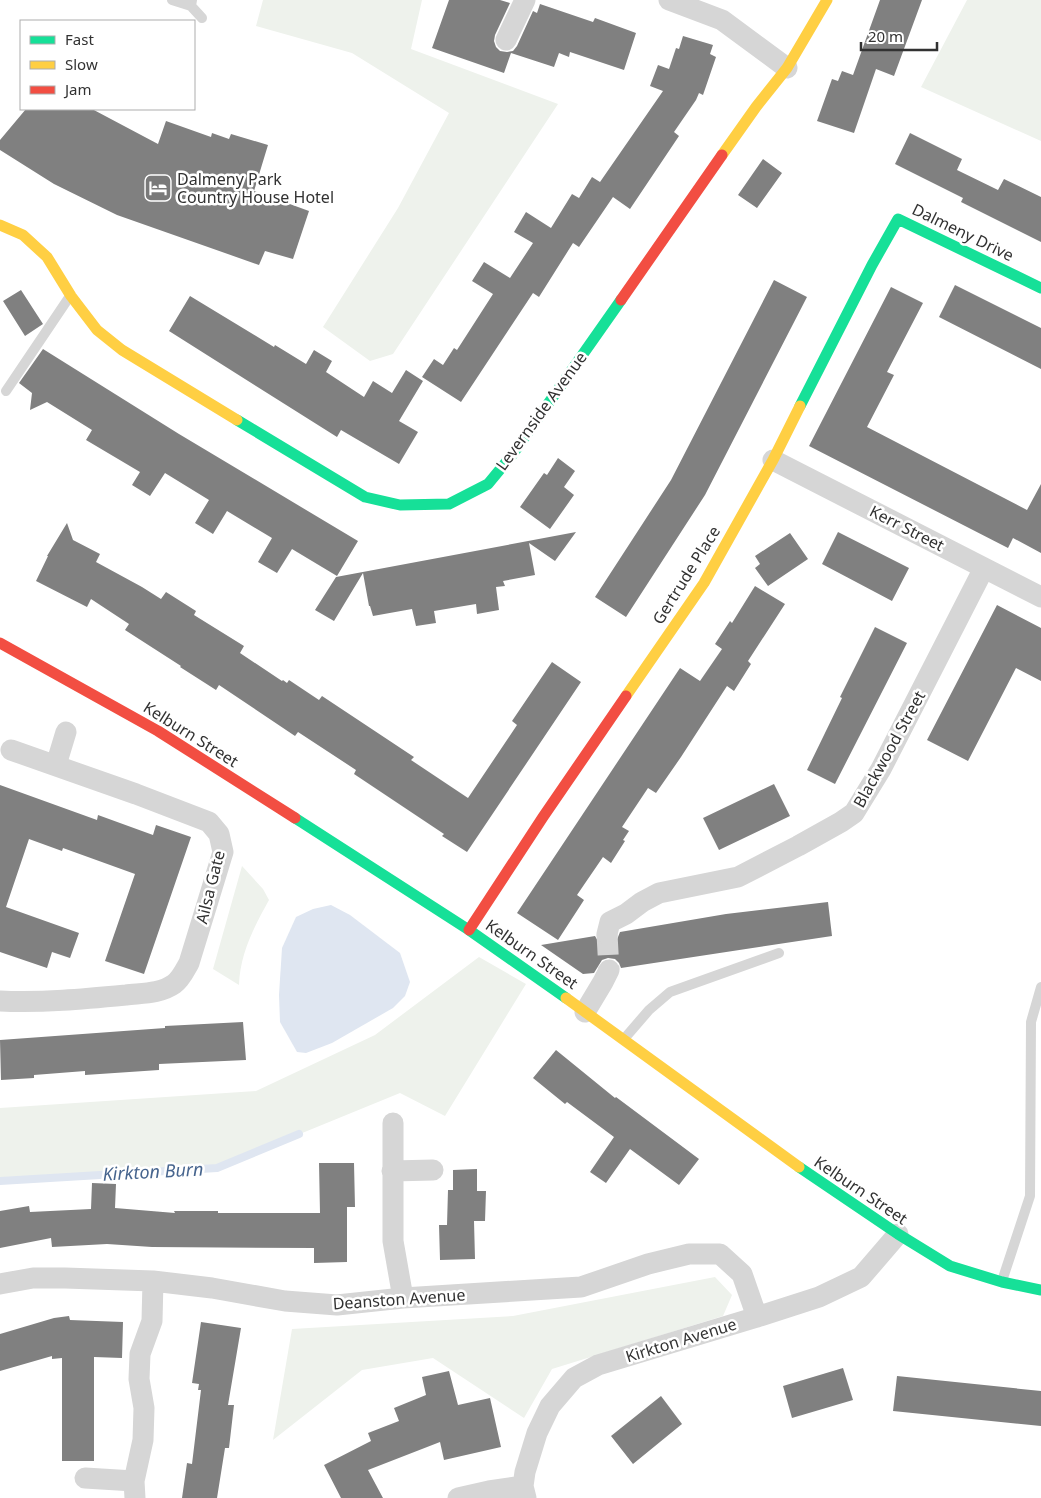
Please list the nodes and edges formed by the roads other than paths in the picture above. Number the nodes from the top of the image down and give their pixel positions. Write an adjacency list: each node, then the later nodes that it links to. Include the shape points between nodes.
1 (172, 0): 5 (lane)
2 (525, 0): 7 (street)
3 (669, 0): 8 (street, via 722,20)
4 (827, 0): 8 (street, Levernside Avenue)
5 (192, 3): 6 (lane)
6 (202, 18)
7 (506, 40)
8 (787, 68): 12 (street, Levernside Avenue, via 756,106 512,455 488,484 449,504 400,505 365,497 122,350 97,330)
9 (898, 219): 11 (street, Dalmeny Drive); 14 (street, Gertrude Place)
10 (0, 226): 12 (street, Levernside Avenue, via 22,235 47,257)
11 (1041, 288)
12 (71, 296): 13 (lane)
13 (6, 391)
14 (773, 460): 15 (street, Kerr Street); 21 (street, Gertrude Place, via 704,583)
15 (984, 568): 16 (street, Kerr Street); 22 (street, Blackwood Street, via 881,769 854,813 738,877 659,893 610,922)
16 (1041, 597)
17 (0, 643): 21 (street, Kelburn Street, via 158,731)
18 (66, 732): 20 (street)
19 (11, 750): 20 (street, Ailsa Gate)
20 (56, 765): 26 (street, Ailsa Gate, via 209,822 219,834 222,852 189,963 183,976 174,984 156,992)
21 (469, 930): 27 (street, Kelburn Street)
22 (606, 934)
23 (779, 953): 28 (lane, via 670,992)
24 (609, 970): 27 (street)
25 (1041, 987): 34 (lane, via 1032,1022 1030,1196)
26 (0, 1001)
27 (585, 1012): 28 (street, Kelburn Street)
28 (624, 1040): 32 (street, Kelburn Street, via 780,1154)
29 (393, 1123): 31 (street)
30 (433, 1170): 31 (street)
31 (392, 1172): 37 (street, via 394,1241)
32 (898, 1234): 34 (street, Kelburn Street, via 950,1266); 38 (street, Kirkton Avenue, via 861,1277 819,1297)
33 (153, 1281): 35 (street, Deanston Avenue, via 33,1278); 37 (street, Deanston Avenue, via 285,1301 337,1305); 40 (street, via 152,1321 140,1354 143,1440)
34 (1002, 1282): 36 (street, Kelburn Street)
35 (0, 1284)
36 (1041, 1290)
37 (403, 1298): 38 (street, Deanston Avenue, via 581,1287 689,1254 720,1254 742,1274)
38 (757, 1317): 41 (street, Kirkton Avenue, via 598,1364 574,1378 550,1406 537,1433 525,1472)
39 (85, 1478): 40 (street)
40 (134, 1489)
41 (525, 1492): 42 (street, via 489,1491)
42 (458, 1498)

